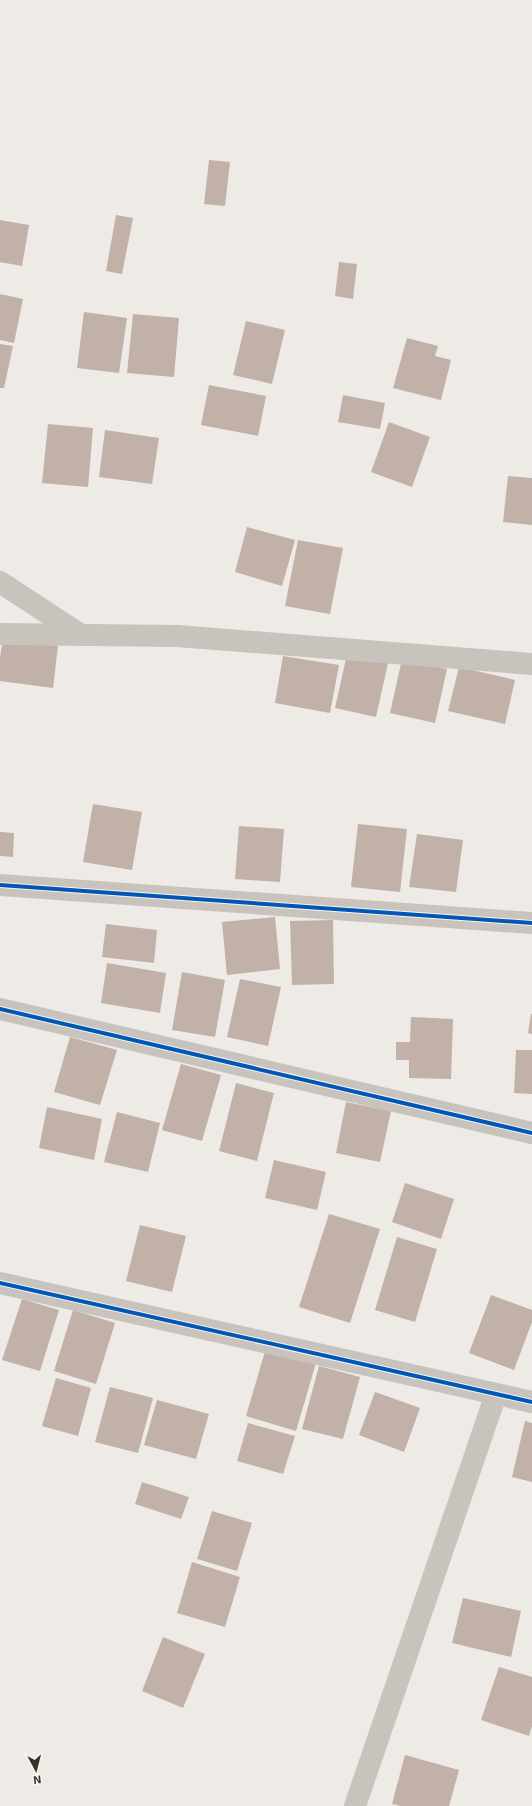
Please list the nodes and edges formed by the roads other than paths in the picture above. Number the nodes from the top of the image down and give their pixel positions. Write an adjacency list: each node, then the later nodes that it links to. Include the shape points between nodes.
1 (0, 582): 3 (street)
2 (0, 634): 3 (street)
3 (81, 635): 4 (street, via 177,636)
4 (532, 664)
5 (0, 885): 6 (street)
6 (532, 923)
7 (0, 1009): 8 (street)
8 (532, 1133)
9 (0, 1283): 10 (street)
10 (496, 1394): 11 (street); 12 (street)
11 (532, 1402)
12 (355, 1806)

